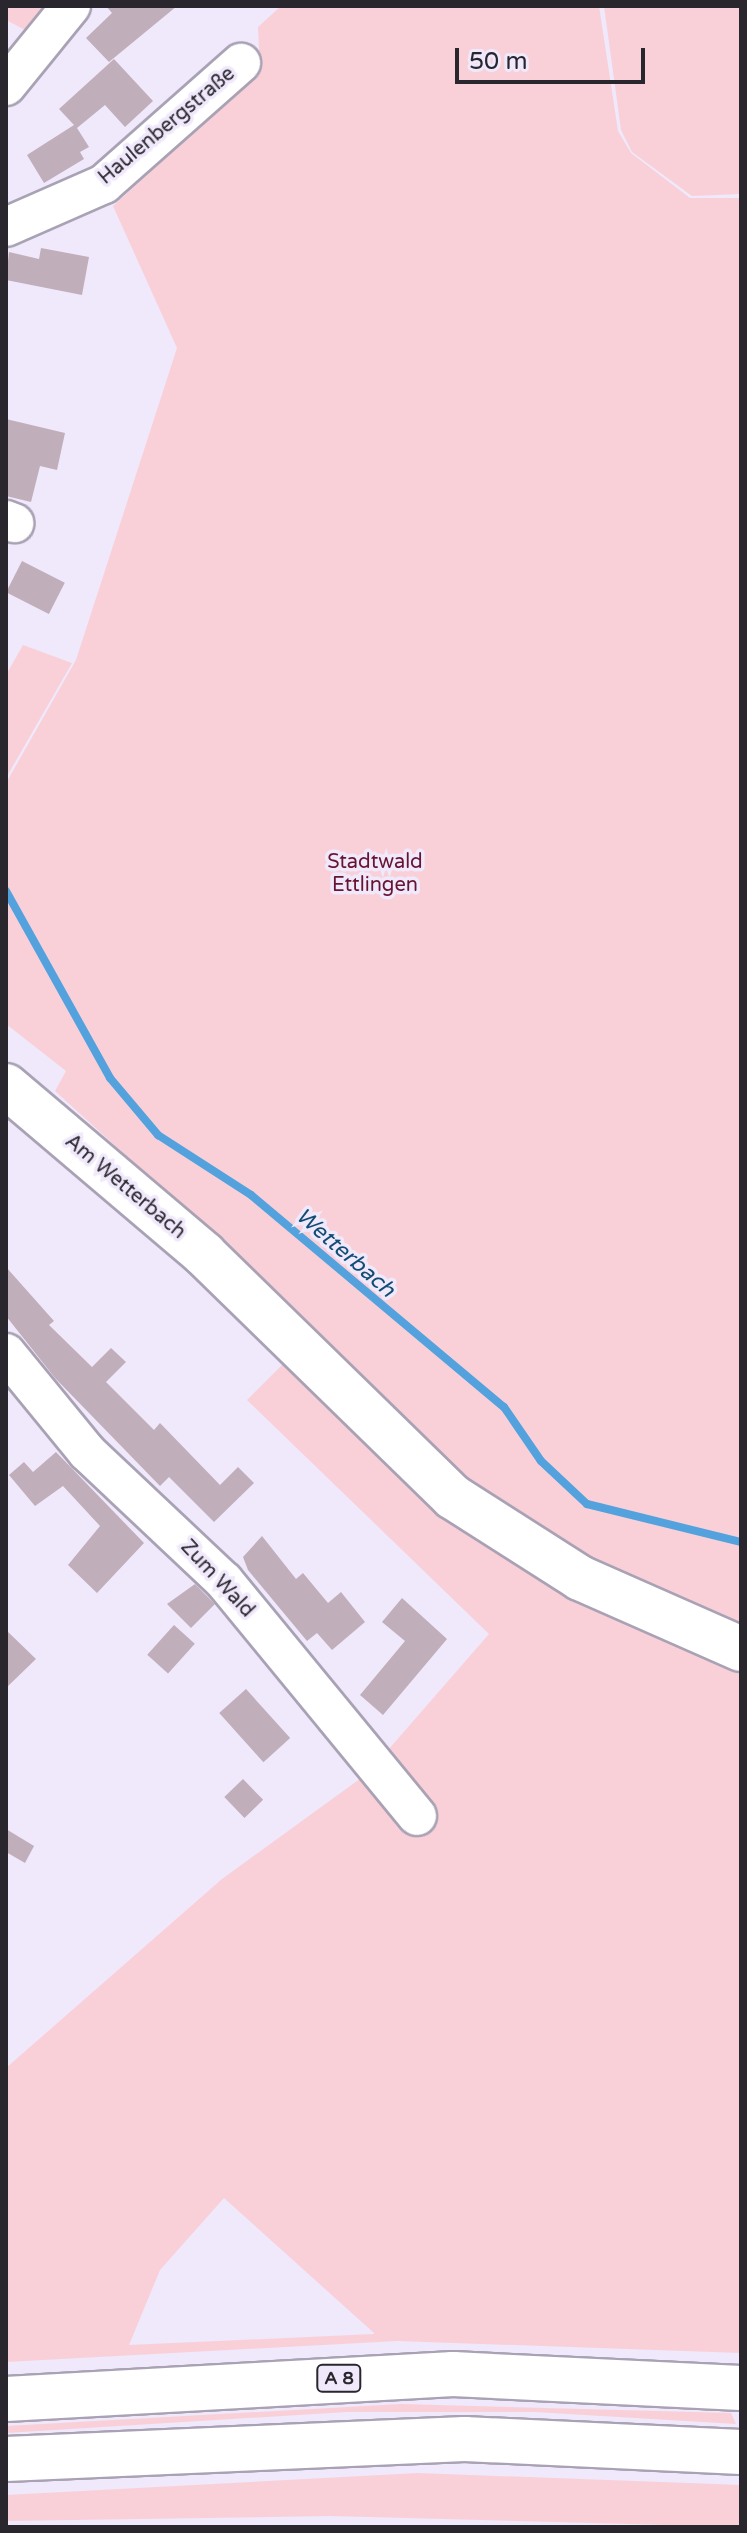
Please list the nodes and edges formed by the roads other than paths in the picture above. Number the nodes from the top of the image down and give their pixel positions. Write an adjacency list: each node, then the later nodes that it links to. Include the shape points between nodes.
1 (71, 6): 3 (street)
2 (241, 63): 4 (street, Haulenbergstraße, via 104,184)
3 (6, 86)
4 (6, 227)
5 (6, 1086): 7 (main road, Am Wetterbach, via 243,1291 381,1432 479,1517 580,1578)
6 (6, 1353): 8 (street, Zum Wald, via 87,1452 224,1581)
7 (741, 1649)
8 (417, 1816)
9 (741, 2388): 10 (main road, A 8, via 453,2374)
10 (6, 2399)
11 (741, 2452): 12 (main road, via 465,2439)
12 (6, 2459)

